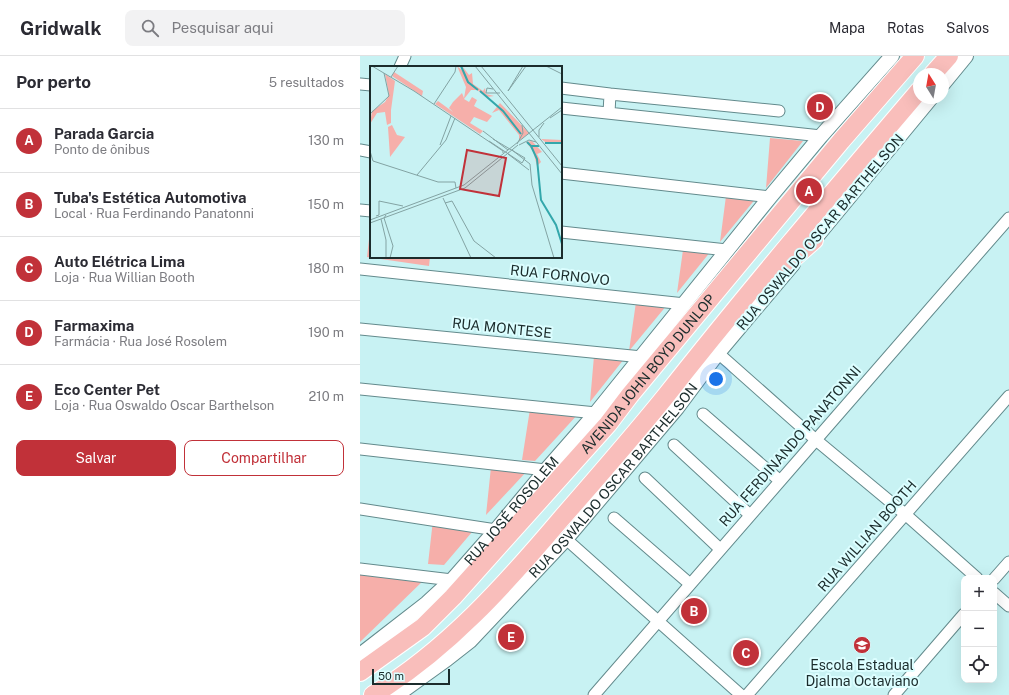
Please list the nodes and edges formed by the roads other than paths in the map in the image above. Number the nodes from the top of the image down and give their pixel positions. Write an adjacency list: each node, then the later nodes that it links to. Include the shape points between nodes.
1 (405, 56): 6 (street)
2 (892, 56): 18 (street, RUA JOSÉ ROSOLEM)
3 (915, 56): 63 (main road, AVENIDA JOHN BOYD DUNLOP, via 803,186 608,424 453,597 424,627)
4 (949, 56): 7 (main road)
5 (966, 56): 8 (street)
6 (400, 66)
7 (939, 68)
8 (949, 77)
9 (360, 84): 10 (street)
10 (370, 86)
11 (562, 88): 12 (street)
12 (610, 94): 16 (street); 17 (street)
13 (913, 98): 31 (main road, AVENIDA JOHN BOYD DUNLOP)
14 (926, 104): 27 (street, RUA OSWALDO OSCAR BARTHELSON)
15 (562, 108): 17 (street)
16 (779, 111)
17 (609, 113): 18 (street)
18 (821, 136): 22 (street, RUA JOSÉ ROSOLEM)
19 (360, 150): 20 (street)
20 (370, 152)
21 (562, 173): 22 (street)
22 (770, 197): 28 (street, RUA JOSÉ ROSOLEM)
23 (360, 210): 24 (street)
24 (370, 212)
25 (1009, 218): 39 (street, RUA FERDINANDO PANATONNI)
26 (562, 232): 28 (street)
27 (814, 240): 31 (main road); 33 (street, RUA OSWALDO OSCAR BARTHELSON)
28 (727, 250): 30 (street, RUA JOSÉ ROSOLEM)
29 (360, 269): 30 (street, RUA FORNOVO)
30 (685, 304): 34 (street, RUA JOSÉ ROSOLEM)
31 (732, 314): 64 (main road, AVENIDA JOHN BOYD DUNLOP, via 647,420 493,596 464,626)
32 (360, 329): 34 (street, RUA MONTESE)
33 (718, 353): 39 (street); 50 (street, RUA OSWALDO OSCAR BARTHELSON, via 677,408)
34 (642, 357): 37 (street, RUA JOSÉ ROSOLEM)
35 (360, 389): 37 (street)
36 (1009, 396): 46 (street, RUA WILLIAN BOOTH)
37 (596, 413): 42 (street, RUA JOSÉ ROSOLEM)
38 (703, 414): 44 (street)
39 (816, 440): 44 (street, RUA FERDINANDO PANATONNI); 46 (street)
40 (674, 445): 47 (street)
41 (360, 449): 42 (street)
42 (546, 470): 49 (street, RUA JOSÉ ROSOLEM)
43 (645, 478): 51 (street)
44 (779, 480): 47 (street, RUA FERDINANDO PANATONNI)
45 (360, 509): 49 (street)
46 (905, 514): 54 (street); 68 (street, RUA WILLIAN BOOTH)
47 (750, 515): 51 (street, RUA FERDINANDO PANATONNI)
48 (614, 518): 57 (street)
49 (496, 530): 56 (street, RUA JOSÉ ROSOLEM)
50 (566, 539): 61 (street); 65 (street, RUA OSWALDO OSCAR BARTHELSON, via 470,641)
51 (720, 549): 57 (street, RUA FERDINANDO PANATONNI)
52 (1009, 562): 55 (street)
53 (360, 569): 56 (street)
54 (974, 575)
55 (997, 576)
56 (452, 580): 62 (street, RUA JOSÉ ROSOLEM)
57 (690, 584): 61 (street, RUA FERDINANDO PANATONNI)
58 (997, 596): 59 (street)
59 (1009, 606)
60 (961, 617): 69 (street)
61 (659, 620): 66 (street, RUA FERDINANDO PANATONNI); 67 (street)
62 (360, 655)
63 (360, 672)
64 (373, 695)
65 (397, 695)
66 (594, 695)
67 (741, 695)
68 (747, 695)
69 (894, 695)

